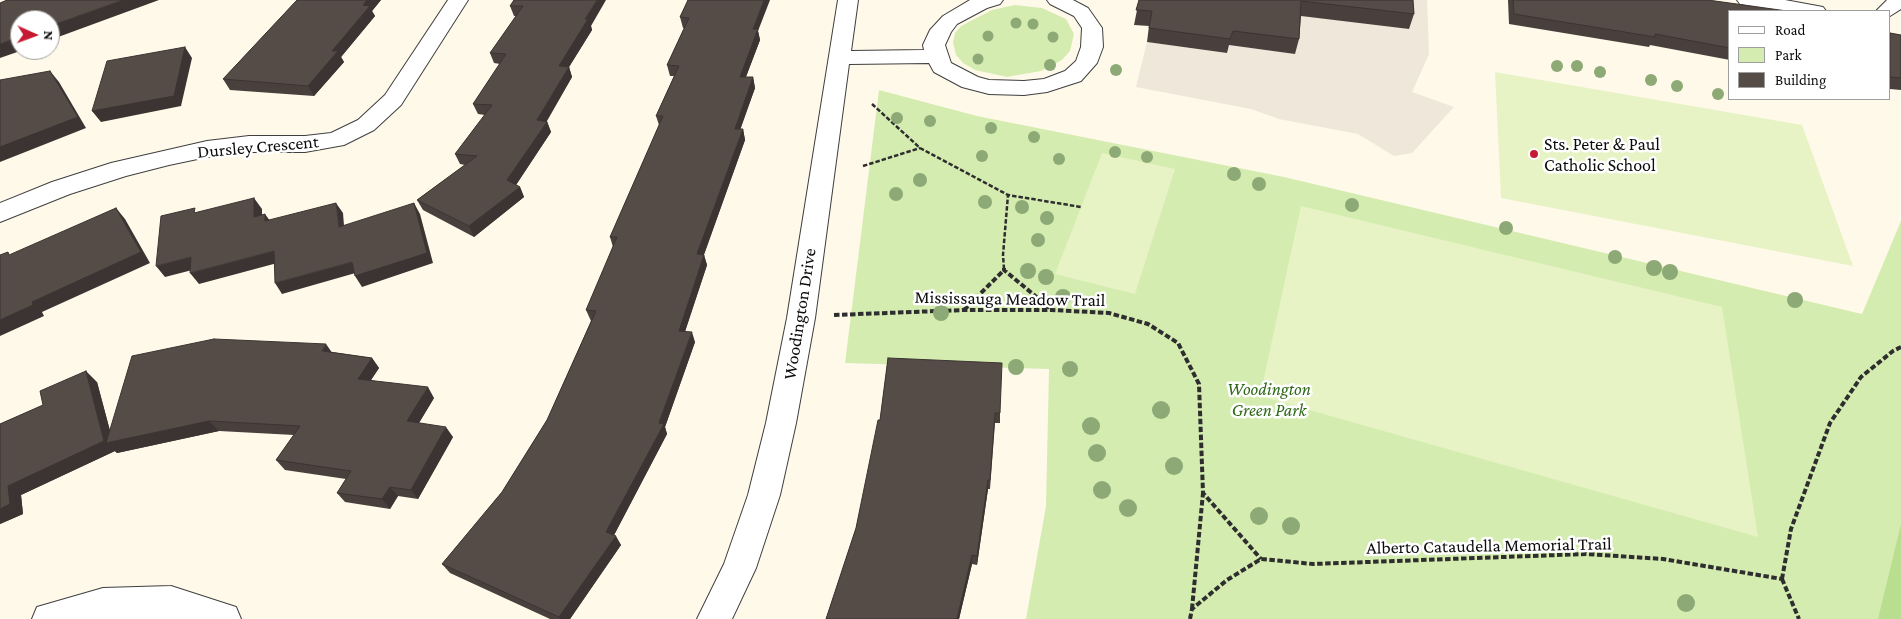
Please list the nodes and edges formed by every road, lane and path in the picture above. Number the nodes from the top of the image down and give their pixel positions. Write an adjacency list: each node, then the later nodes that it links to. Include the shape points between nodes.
1 (458, 0): 16 (street, Dursley Crescent, via 393,100 366,125 336,140 305,144 249,144 169,157 60,188)
2 (848, 0): 10 (street, Woodington Drive)
3 (993, 0): 9 (street, via 980,3 950,20 934,45)
4 (1056, 0): 9 (street, via 1081,12 1092,28 1092,47 1086,63 1073,76 1048,85 989,87 957,77 942,67)
5 (1747, 0): 7 (street)
6 (1900, 0): 8 (street)
7 (1810, 10)
8 (1887, 10)
9 (936, 56): 10 (street)
10 (839, 58): 20 (street, Woodington Drive)
11 (872, 104): 12 (path)
12 (920, 148): 13 (path); 14 (path)
13 (863, 166)
14 (1008, 195): 15 (path); 17 (path)
15 (1081, 208)
16 (0, 213)
17 (1004, 270): 18 (path); 19 (path)
18 (964, 310): 19 (path, Mississauga Meadow Trail); 20 (path, Mississauga Meadow Trail)
19 (1052, 310): 22 (path, Mississauga Meadow Trail, via 1109,313 1148,324 1178,343 1199,384)
20 (801, 318): 28 (street, Woodington Drive, via 782,424 764,496 739,568)
21 (1901, 347): 24 (path, via 1861,377 1830,423 1791,529)
22 (1203, 493): 23 (path); 25 (path, Mississauga Meadow Trail)
23 (1261, 559): 24 (path, Alberto Cataudella Memorial Trail, via 1313,564 1586,554 1662,559); 25 (path, via 1227,580)
24 (1782, 579): 30 (path)
25 (1192, 609): 29 (path)
26 (49, 619): 27 (street, via 103,604 171,602)
27 (224, 619)
28 (714, 619)
29 (1190, 619)
30 (1799, 619)

